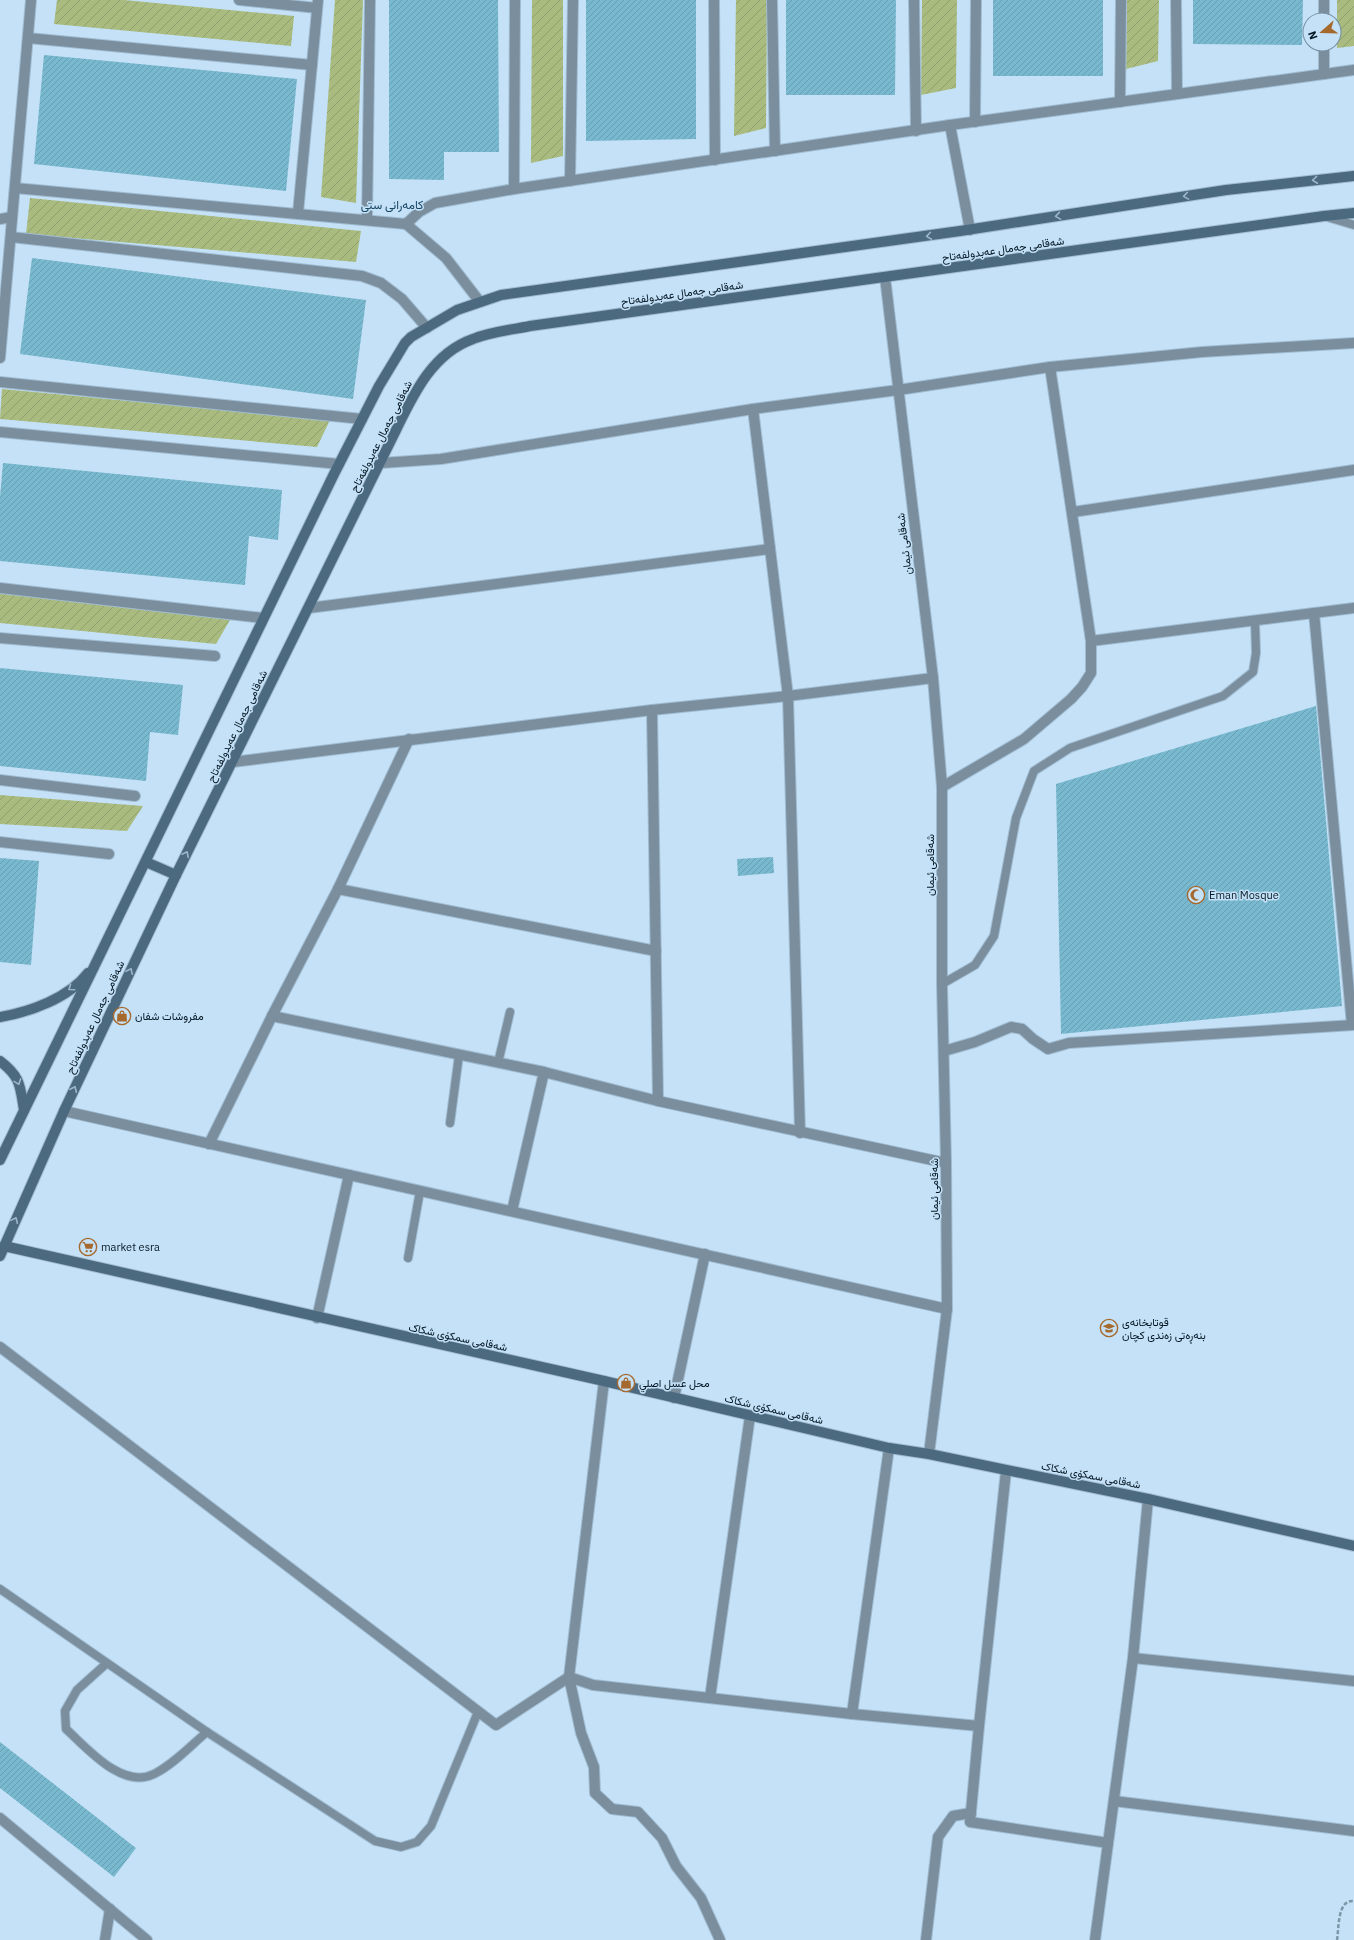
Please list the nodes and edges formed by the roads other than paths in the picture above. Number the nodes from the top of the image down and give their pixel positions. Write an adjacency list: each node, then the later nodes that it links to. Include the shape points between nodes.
1 (31, 0): 15 (street)
2 (240, 0): 13 (street)
3 (370, 0): 36 (street)
4 (515, 0): 30 (street)
5 (573, 0): 28 (street)
6 (714, 0): 26 (street)
7 (772, 0): 25 (street)
8 (914, 0): 24 (street)
9 (976, 0): 22 (street)
10 (1121, 0): 21 (street)
11 (1176, 0): 20 (street)
12 (1324, 0): 14 (street)
13 (318, 4): 17 (street)
14 (1324, 12)
15 (28, 38): 17 (street); 29 (street)
16 (1324, 52): 19 (street)
17 (312, 65): 31 (street)
18 (1354, 70): 19 (street)
19 (1324, 74): 20 (street)
20 (1177, 94): 21 (street)
21 (1120, 102): 22 (street)
22 (975, 122): 23 (street)
23 (950, 125): 24 (street); 39 (street)
24 (916, 131): 25 (street)
25 (775, 151): 26 (street)
26 (715, 160): 28 (street)
27 (1354, 176): 39 (main road, شەقامی جەمال عەبدولفەتاح, one-way to 39, via 1226,190)
28 (570, 181): 30 (street)
29 (15, 188): 31 (street); 34 (street)
30 (514, 189): 37 (street, via 435,203 419,212)
31 (298, 213): 36 (street)
32 (1354, 213): 33 (main road, شەقامی جەمال عەبدولفەتاح)
33 (1324, 216): 38 (lane); 41 (main road, شەقامی جەمال عەبدولفەتاح)
34 (12, 217): 35 (street); 40 (street)
35 (0, 219)
36 (368, 219): 37 (street)
37 (406, 224): 42 (street, via 446,258)
38 (1354, 225)
39 (970, 230): 42 (main road, شەقامی جەمال عەبدولفەتاح, one-way to 42, via 501,295)
40 (10, 237): 43 (street, via 362,276 381,283 402,299); 45 (street)
41 (885, 277): 48 (street, شەقامی ئیمان); 52 (main road, شەقامی جەمال عەبدولفەتاح, via 530,326 472,339 449,352 430,370 415,391)
42 (480, 302): 43 (main road, شەقامی جەمال عەبدولفەتاح, via 457,310)
43 (427, 328): 50 (main road, شەقامی جەمال عەبدولفەتاح, via 411,337 405,344)
44 (1354, 343): 46 (street, via 1202,352)
45 (0, 358)
46 (1050, 367): 48 (street); 55 (street)
47 (0, 382): 50 (street)
48 (898, 390): 49 (street); 66 (street, شەقامی ئیمان)
49 (753, 409): 52 (street, via 441,459); 56 (street)
50 (362, 419): 53 (main road, شەقامی جەمال عەبدولفەتاح)
51 (0, 432): 53 (street)
52 (381, 463): 58 (main road, شەقامی جەمال عەبدولفەتاح)
53 (339, 464): 61 (main road, شەقامی جەمال عەبدولفەتاح)
54 (1354, 470): 55 (street)
55 (1073, 512): 64 (street)
56 (770, 549): 58 (street); 67 (street)
57 (0, 588): 61 (street)
58 (309, 608): 70 (main road, شەقامی جەمال عەبدولفەتاح)
59 (1354, 608): 60 (street)
60 (1314, 613): 62 (street); 85 (street)
61 (263, 618): 76 (main road, شەقامی جەمال عەبدولفەتاح)
62 (1255, 621): 64 (street); 81 (lane, via 1256,653 1253,672 1223,696 1070,748 1034,771 1016,818 994,936 975,965)
63 (0, 638): 65 (street)
64 (1091, 640): 72 (street, via 1091,673 1071,699 1024,739)
65 (215, 656)
66 (933, 678): 67 (street); 72 (street, شەقامی ئیمان)
67 (788, 696): 68 (street); 95 (street)
68 (652, 710): 69 (street); 79 (street)
69 (409, 739): 70 (street); 78 (street)
70 (233, 762): 77 (main road, شەقامی جەمال عەبدولفەتاح, one-way to 70)
71 (0, 780): 73 (street)
72 (942, 788): 81 (street, شەقامی ئیمان)
73 (135, 796)
74 (0, 842): 75 (street)
75 (109, 854)
76 (146, 862): 77 (main road); 80 (main road, شەقامی جەمال عەبدولفەتاح)
77 (176, 875): 93 (main road, شەقامی جەمال عەبدولفەتاح, one-way to 77)
78 (338, 889): 79 (street); 83 (street)
79 (656, 951): 91 (street)
80 (98, 961): 84 (main road, one-way to 84, via 83,980 68,991 30,1010); 92 (main road, شەقامی جەمال عەبدولفەتاح)
81 (942, 984): 86 (street, شەقامی ئیمان)
82 (510, 1012): 89 (lane)
83 (272, 1016): 87 (street); 96 (street)
84 (0, 1017)
85 (1353, 1025): 86 (street, via 1069,1043 1048,1049 1022,1029 1011,1027)
86 (944, 1051): 98 (street, شەقامی ئیمان)
87 (459, 1055): 89 (street); 94 (lane)
88 (0, 1061): 92 (main road, one-way to 92, via 19,1080)
89 (498, 1063): 90 (street)
90 (544, 1072): 91 (street); 101 (street)
91 (658, 1101): 95 (street)
92 (24, 1110): 97 (main road, شەقامی جەمال عەبدولفەتاح)
93 (64, 1111): 96 (street); 102 (main road, شەقامی جەمال عەبدولفەتاح, one-way to 93)
94 (450, 1123)
95 (800, 1133): 98 (street)
96 (209, 1144): 99 (street)
97 (0, 1160)
98 (946, 1163): 105 (street, شەقامی ئیمان)
99 (349, 1175): 100 (street); 106 (street)
100 (420, 1191): 101 (street); 104 (lane)
101 (512, 1211): 103 (street)
102 (2, 1251): 106 (main road, شەقامی سمکۆی شکاک)
103 (705, 1254): 105 (street); 109 (street)
104 (408, 1258)
105 (947, 1309): 112 (street, شەقامی ئیمان)
106 (317, 1318): 108 (main road, شەقامی سمکۆی شکاک)
107 (0, 1347): 122 (street)
108 (604, 1381): 109 (main road, شەقامی سمکۆی شکاک); 119 (street)
109 (674, 1398): 110 (main road, شەقامی سمکۆی شکاک)
110 (750, 1416): 111 (main road, شەقامی سمکۆی شکاک); 121 (street)
111 (889, 1448): 112 (main road, شەقامی سمکۆی شکاک); 123 (street)
112 (929, 1454): 113 (main road, شەقامی سمکۆی شکاک)
113 (1006, 1471): 114 (main road, شەقامی سمکۆی شکاک); 124 (street)
114 (1148, 1499): 115 (main road, شەقامی سمکۆی شکاک); 117 (street)
115 (1354, 1546)
116 (0, 1589): 118 (lane)
117 (1133, 1658): 120 (street); 126 (street)
118 (107, 1662): 125 (lane); 125 (lane, via 77,1690 65,1711 66,1729 106,1765 131,1777 152,1775 171,1763)
119 (569, 1677): 121 (street, via 594,1685); 122 (street, via 496,1725); 134 (street, via 581,1733 594,1767 595,1793 612,1809 638,1812 662,1838 676,1866 701,1898)
120 (1354, 1681)
121 (710, 1698): 123 (street)
122 (478, 1712): 125 (lane, via 431,1826 417,1842 401,1847 375,1841)
123 (852, 1714): 124 (street)
124 (979, 1726): 127 (street)
125 (207, 1732)
126 (1114, 1801): 129 (street); 130 (street)
127 (971, 1813): 130 (street, via 970,1822); 135 (street, via 953,1816 938,1837)
128 (0, 1818): 131 (street)
129 (1354, 1831)
130 (1108, 1843): 136 (street)
131 (110, 1909): 132 (street); 133 (street)
132 (105, 1940)
133 (147, 1940)
134 (720, 1940)
135 (926, 1940)
136 (1095, 1940)

